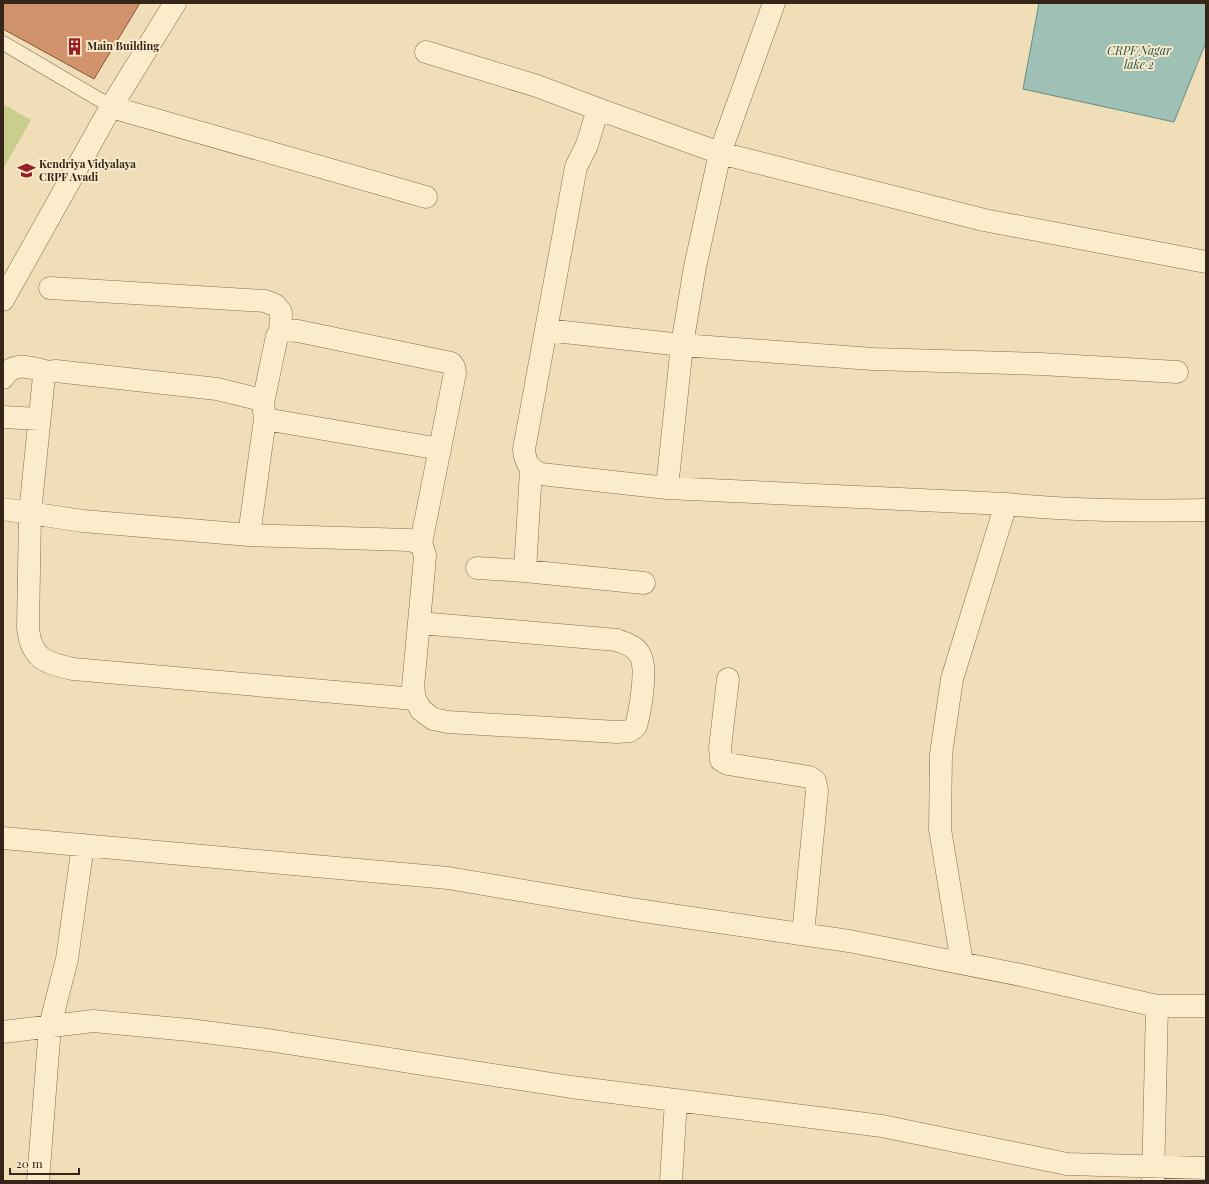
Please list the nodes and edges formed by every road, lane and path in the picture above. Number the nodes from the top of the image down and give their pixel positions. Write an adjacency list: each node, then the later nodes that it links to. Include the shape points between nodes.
1 (175, 3): 5 (street)
2 (774, 3): 7 (street)
3 (3, 43): 5 (lane)
4 (426, 52): 6 (street, via 538,86)
5 (109, 106): 8 (street); 11 (street)
6 (598, 109): 7 (street); 12 (street, via 587,145 576,167)
7 (720, 153): 9 (street, via 984,220); 14 (street, via 695,267)
8 (426, 197)
9 (1206, 262)
10 (50, 288): 13 (street, via 265,301 275,305 280,312)
11 (3, 300)
12 (546, 330): 14 (street); 22 (street, via 524,449 525,459)
13 (280, 332): 18 (street, via 277,336); 21 (street, via 298,331 451,363 455,373)
14 (682, 345): 16 (street, via 873,359 1041,364); 23 (street)
15 (48, 372): 17 (street, via 17,367 11,368); 18 (street, via 119,377 217,389 251,396); 20 (street, via 43,381)
16 (1177, 372)
17 (3, 378)
18 (264, 411): 21 (street); 28 (street)
19 (3, 417): 20 (street)
20 (39, 419): 27 (street)
21 (440, 449): 29 (street)
22 (531, 470): 23 (street, via 541,474); 31 (street)
23 (667, 488): 24 (street)
24 (1006, 504): 26 (street, via 1133,510); 39 (street, via 952,679 941,754 940,829)
25 (3, 509): 27 (street)
26 (1206, 510)
27 (30, 513): 28 (street, via 83,521); 35 (street, via 29,639 41,658 52,664 73,669)
28 (249, 535): 29 (street, via 409,540)
29 (421, 543): 33 (street, via 425,555)
30 (477, 568): 31 (street)
31 (525, 572): 32 (street)
32 (644, 583)
33 (419, 623): 35 (street, via 413,687); 35 (street, via 617,640 634,647 641,655 644,670 639,717 636,726 630,731 448,722 433,719 421,710)
34 (728, 679): 38 (street, via 720,748 721,760 738,766 809,776 815,781 817,791)
35 (415, 699)
36 (3, 838): 37 (street)
37 (83, 845): 38 (street, via 448,878 637,910); 42 (street, via 67,959)
38 (803, 934): 39 (street)
39 (962, 963): 40 (street)
40 (1157, 1006): 41 (street); 46 (street)
41 (1206, 1006)
42 (50, 1026): 43 (street); 44 (street, via 93,1021 189,1030 571,1087); 47 (street)
43 (3, 1032)
44 (676, 1100): 46 (street, via 882,1126 1067,1164); 48 (street)
45 (1206, 1168): 46 (street)
46 (1153, 1174)
47 (38, 1181)
48 (671, 1181)

